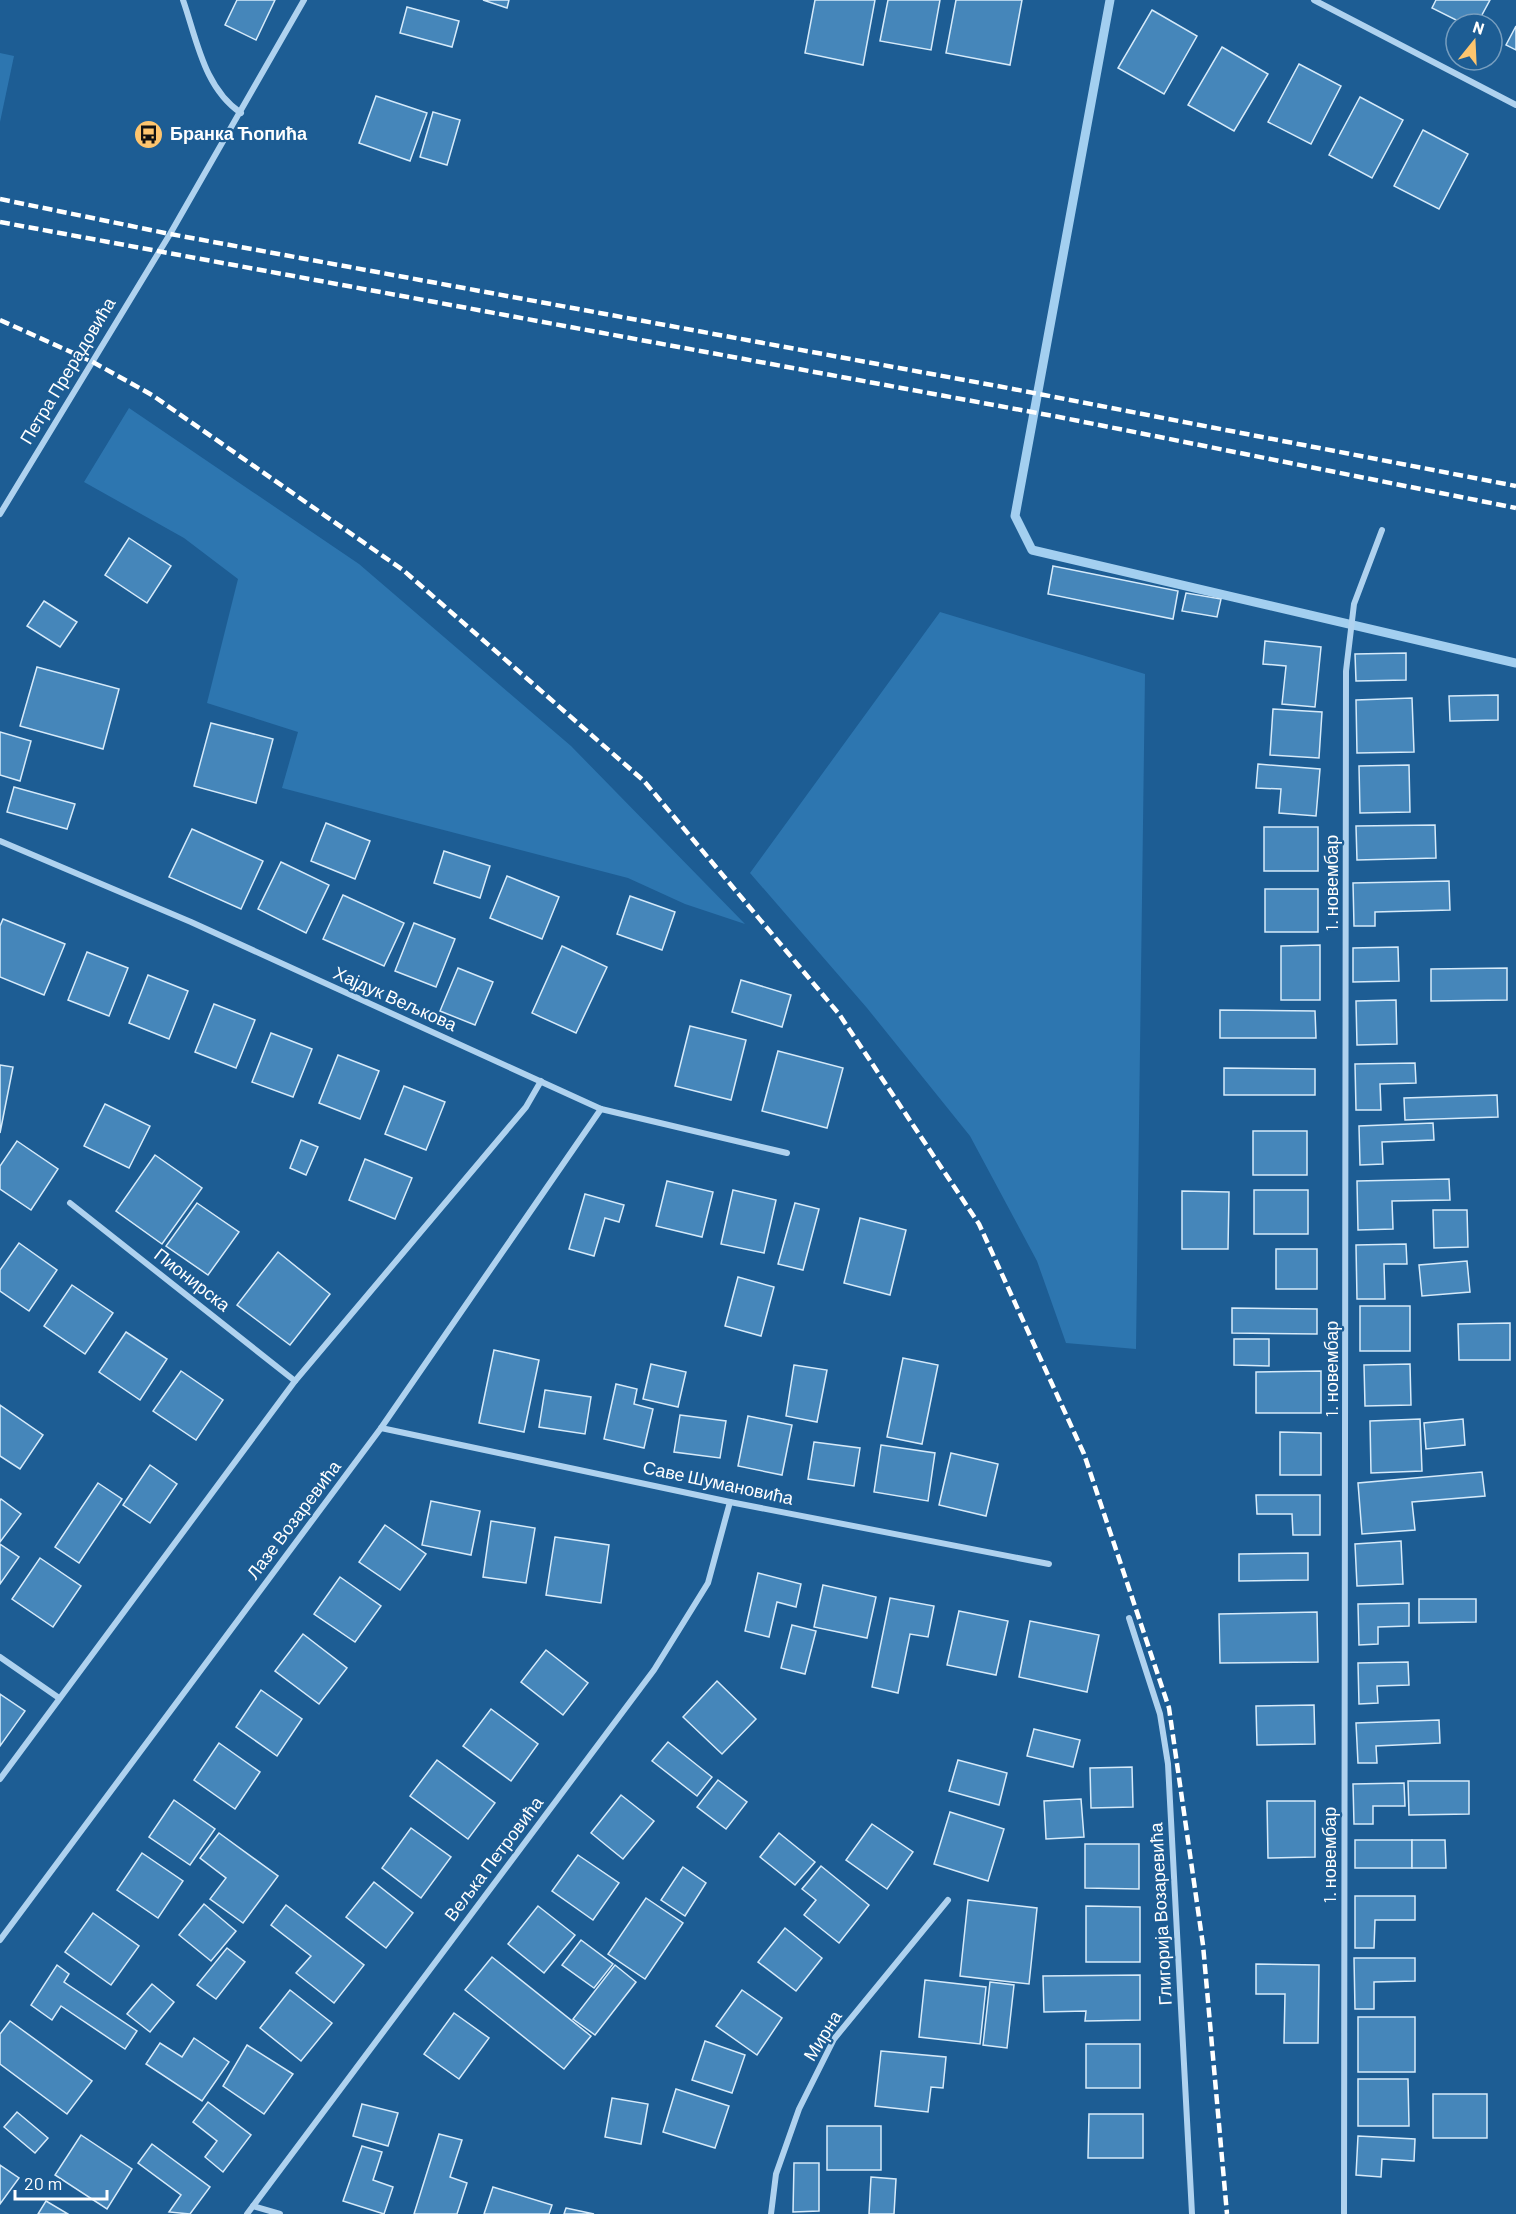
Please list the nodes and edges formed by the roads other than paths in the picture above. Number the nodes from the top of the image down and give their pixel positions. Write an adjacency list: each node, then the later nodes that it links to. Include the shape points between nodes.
1 (183, 0): 5 (street, via 211,82 220,96)
2 (304, 0): 5 (street, Петра Прерадовића)
3 (1314, 0): 4 (street)
4 (1516, 105)
5 (241, 113): 6 (street, Петра Прерадовића)
6 (0, 514)
7 (1382, 530): 28 (street, 1. новембар, via 1354,604 1346,671)
8 (0, 841): 9 (street, Хајдук Вељкова, via 191,922)
9 (541, 1081): 10 (street, Хајдук Вељкова); 13 (street, via 526,1107)
10 (601, 1109): 11 (street, Хајдук Вељкова); 14 (street, Лазе Возаревића)
11 (787, 1153)
12 (70, 1203): 13 (street, Пионирска)
13 (295, 1381): 19 (street)
14 (381, 1428): 15 (street, Саве Шумановића); 22 (street, Лазе Возаревића)
15 (730, 1502): 16 (street, Саве Шумановића); 23 (street, Вељка Петровића, via 708,1583 654,1670)
16 (1049, 1564)
17 (1129, 1618): 27 (street, Глигорија Возаревића, via 1160,1714 1168,1764)
18 (0, 1657): 19 (street)
19 (58, 1698): 20 (street)
20 (0, 1779)
21 (948, 1900): 26 (street, Мирна, via 834,2039 799,2109 776,2174)
22 (0, 1940)
23 (253, 2206): 24 (street, Вељка Петровића); 25 (street)
24 (246, 2214)
25 (280, 2214)
26 (771, 2214)
27 (1192, 2214)
28 (1344, 2214)

